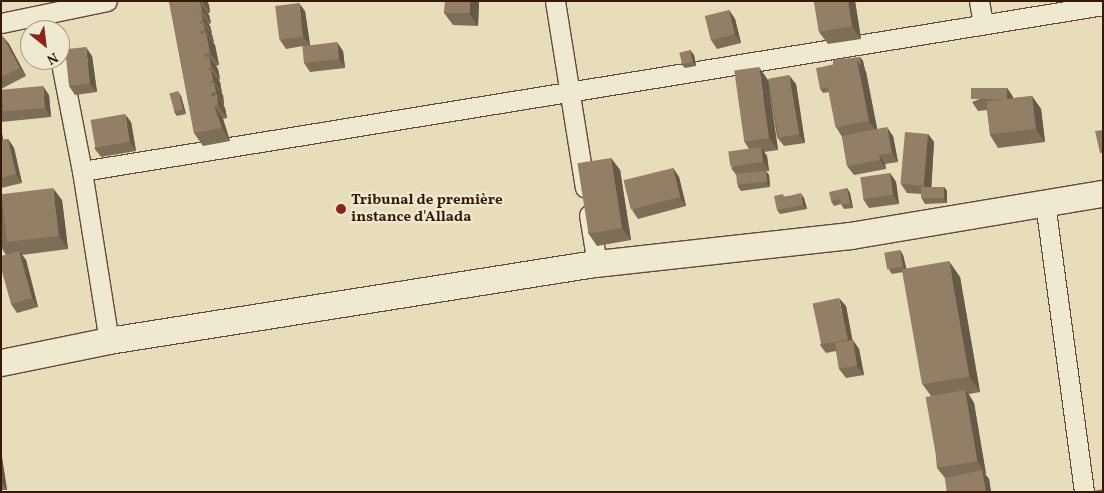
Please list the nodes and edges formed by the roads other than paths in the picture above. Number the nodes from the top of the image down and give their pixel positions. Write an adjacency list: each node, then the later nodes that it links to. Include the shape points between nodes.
1 (107, 1): 5 (street)
2 (555, 1): 10 (street)
3 (979, 1): 8 (street)
4 (1103, 5): 8 (street)
5 (58, 20)
6 (20, 23): 7 (street)
7 (1, 24)
8 (983, 24): 10 (street)
9 (62, 70): 11 (street)
10 (571, 91): 11 (street); 14 (street)
11 (82, 171): 15 (street)
12 (1103, 194): 13 (main road)
13 (1045, 203): 14 (main road, via 851,236); 17 (street)
14 (597, 264): 15 (main road)
15 (109, 341): 16 (main road)
16 (1, 363)
17 (1084, 492)

